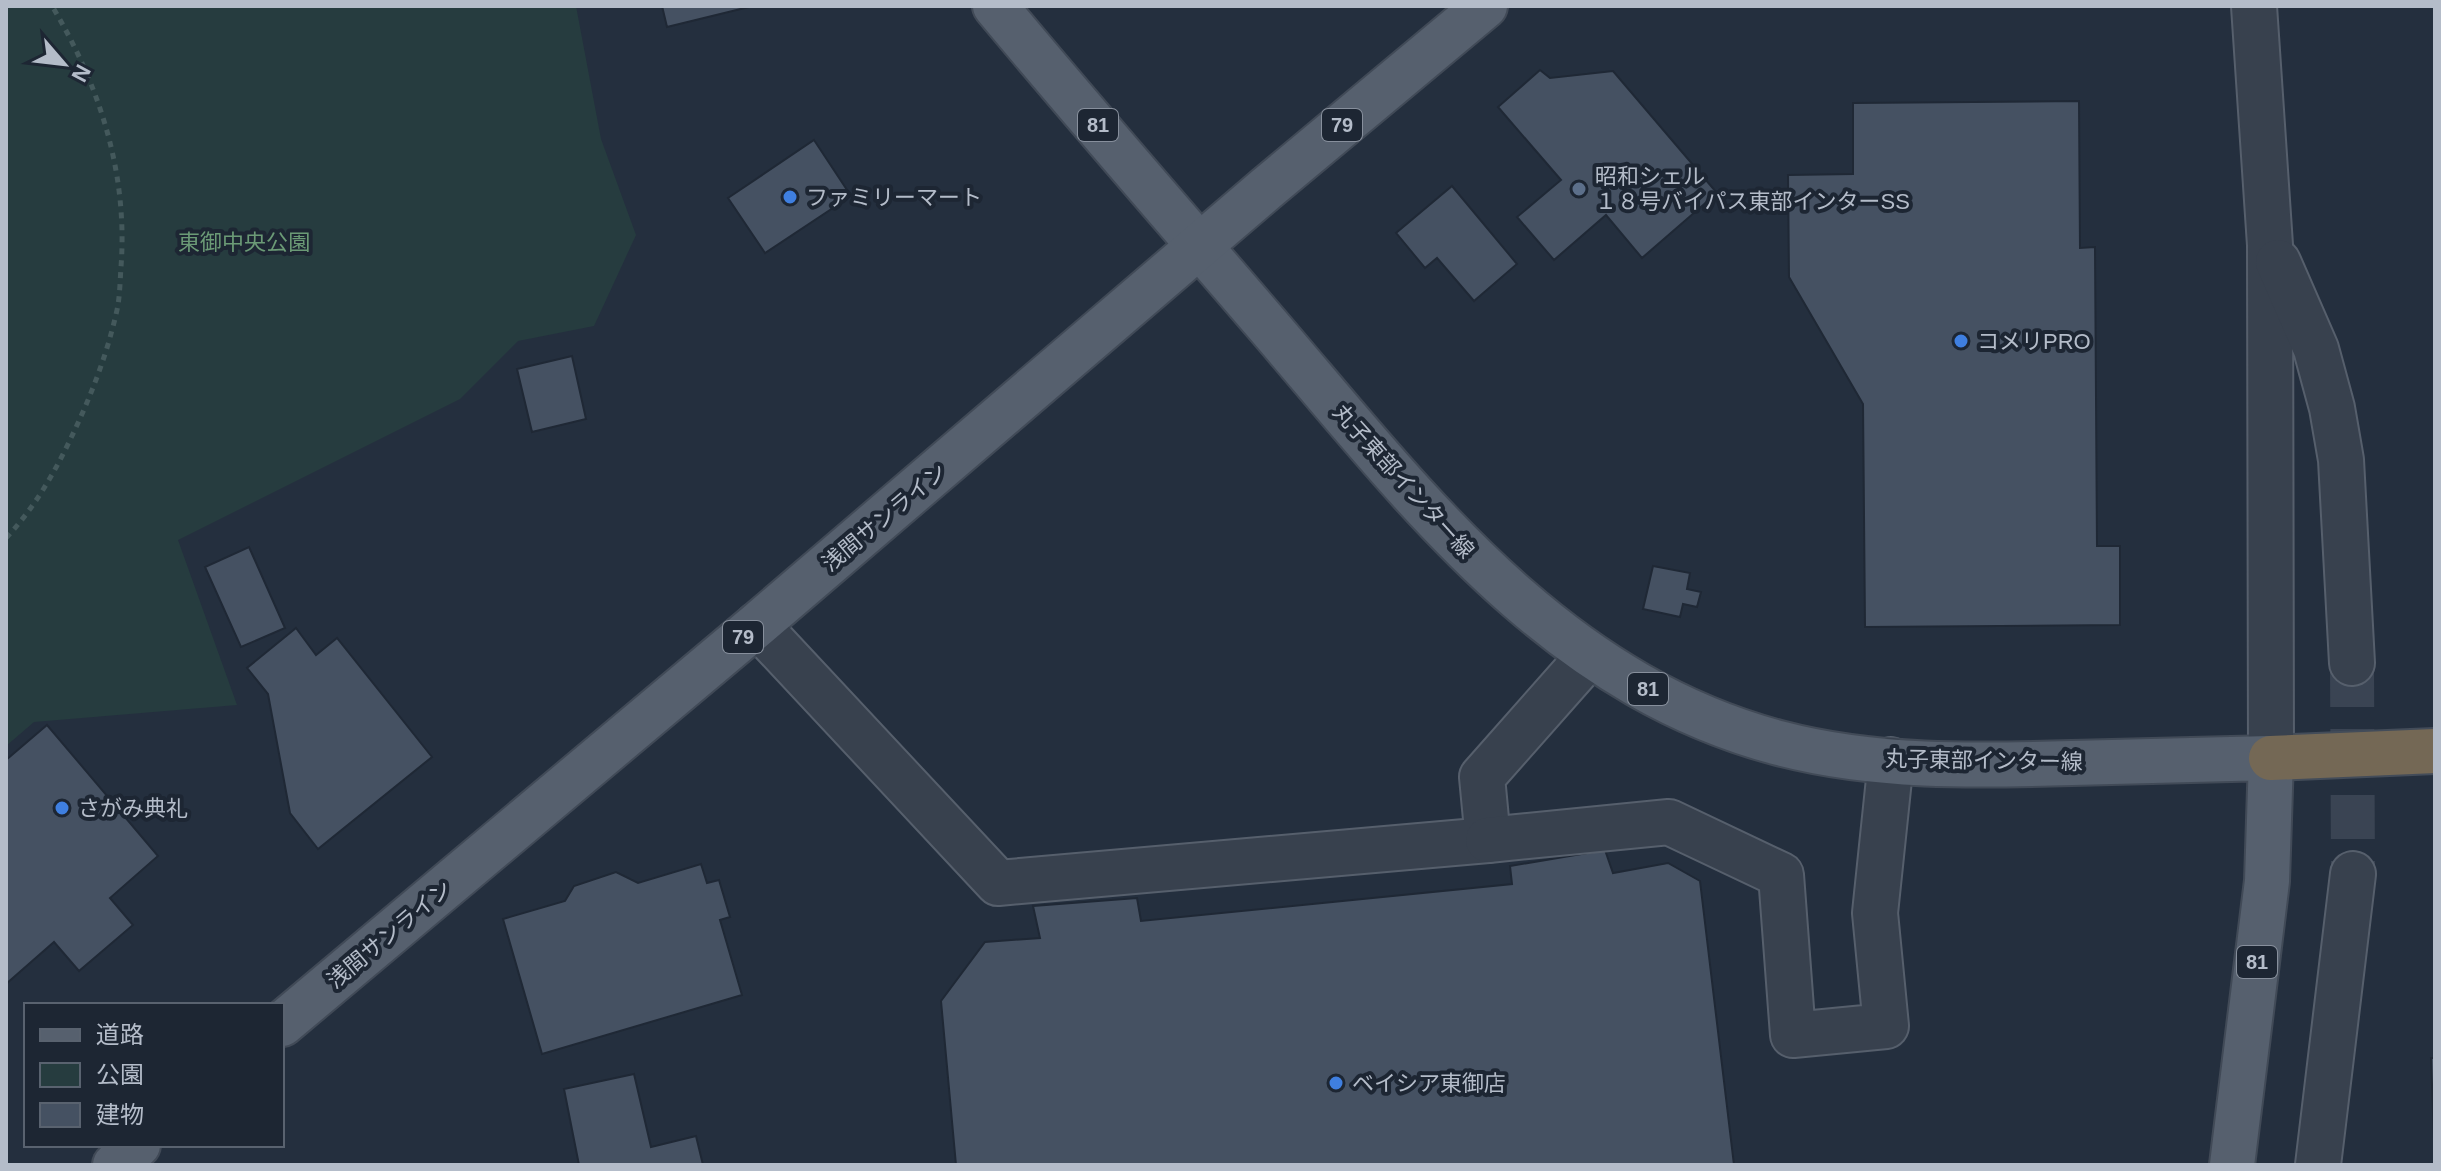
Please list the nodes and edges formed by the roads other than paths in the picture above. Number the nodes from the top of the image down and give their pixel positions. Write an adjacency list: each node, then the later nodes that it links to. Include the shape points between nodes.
1 (995, 6): 4 (main road, 81)
2 (1485, 6): 4 (main road, 浅間サンライン / 79)
3 (2254, 6): 5 (street)
4 (1199, 245): 6 (main road, 浅間サンライン / 79); 7 (main road, 丸子東部インター線 / 81, via 1428,511 1513,596)
5 (2270, 245): 8 (street, via 2316,349 2332,408 2341,460); 10 (street)
6 (757, 625): 12 (street, via 998,883); 14 (main road, 浅間サンライン / 79)
7 (1589, 656): 11 (main road, 丸子東部インター線 / 81, via 1677,705 1734,728 1779,743); 12 (street, via 1482,777)
8 (2352, 663)
9 (2435, 751): 10 (highway)
10 (2271, 758): 11 (main road, 丸子東部インター線 / 81, via 2019,764); 17 (main road, 81, via 2267,881)
11 (1891, 760): 12 (street, via 1875,913 1886,1026 1793,1035 1781,875 1669,822)
12 (1488, 840)
13 (2353, 874): 18 (street)
14 (284, 1022)
15 (136, 1147): 16 (main road)
16 (115, 1165)
17 (2232, 1165)
18 (2318, 1165)

